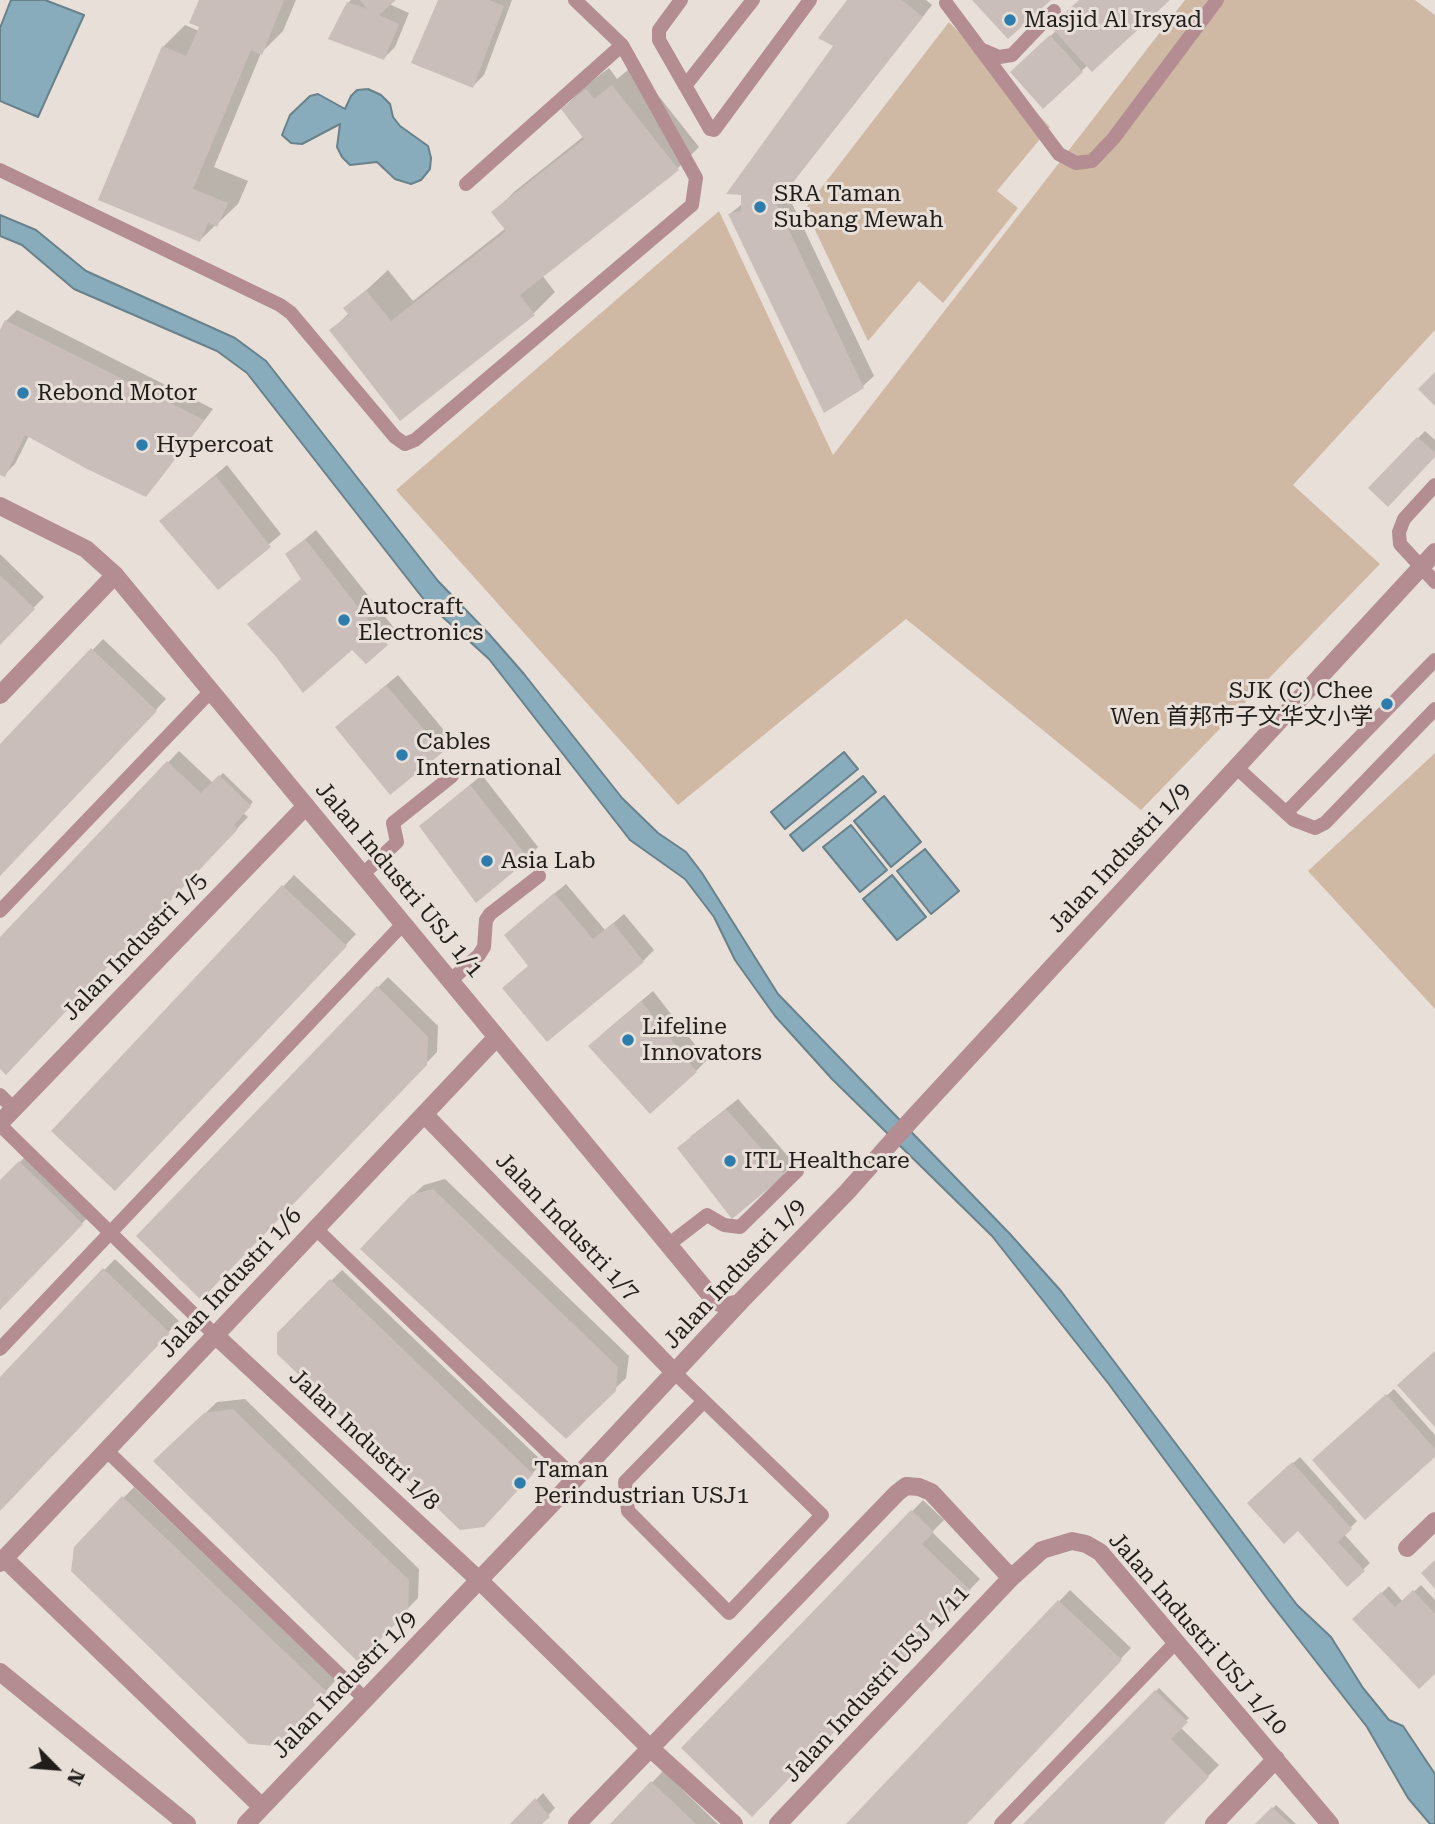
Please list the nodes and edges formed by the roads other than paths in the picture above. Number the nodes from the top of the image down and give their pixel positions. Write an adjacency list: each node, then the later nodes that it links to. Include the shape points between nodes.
1 (575, 0): 8 (lane)
2 (681, 0): 10 (lane, via 658,35)
3 (753, 0): 10 (lane)
4 (810, 0): 10 (lane, via 717,128 709,129)
5 (1217, 0): 9 (lane, via 1092,161 1076,163 1059,154)
6 (946, 3): 9 (lane)
7 (1054, 11): 9 (lane, via 1012,55 999,57)
8 (622, 45): 11 (lane, via 696,178 692,205 415,440 405,443 395,437 291,313); 12 (lane)
9 (979, 48)
10 (685, 86)
11 (0, 170)
12 (466, 184)
13 (1435, 485): 16 (lane, via 1404,519 1399,533 1401,544)
14 (0, 506): 17 (street, Jalan Industri USJ 1/1, via 86,549)
15 (1435, 552): 16 (street, Jalan Industri 1/9)
16 (1421, 567): 18 (lane); 23 (street, Jalan Industri 1/9)
17 (115, 575): 20 (street, Jalan Industri USJ 1/1); 21 (street)
18 (1435, 582)
19 (1435, 660): 26 (lane)
20 (211, 691): 25 (street, Jalan Industri USJ 1/1); 29 (lane)
21 (0, 695)
22 (1435, 709): 26 (lane, via 1325,823 1315,828)
23 (1237, 768): 26 (lane); 41 (street, Jalan Industri 1/9, via 889,1147)
24 (452, 776): 27 (lane, via 393,823 397,842)
25 (306, 806): 27 (street, Jalan Industri USJ 1/1); 34 (street, Jalan Industri 1/5)
26 (1286, 813)
27 (362, 875): 30 (street, Jalan Industri USJ 1/1)
28 (539, 876): 31 (lane, via 490,914 484,947)
29 (0, 911)
30 (403, 924): 31 (street, Jalan Industri USJ 1/1); 39 (lane)
31 (450, 981): 32 (street, Jalan Industri USJ 1/1)
32 (497, 1037): 35 (street, Jalan Industri 1/6); 40 (street, Jalan Industri USJ 1/1)
33 (0, 1096): 34 (lane)
34 (13, 1108): 36 (street, Jalan Industri 1/5)
35 (424, 1114): 38 (street, Jalan Industri 1/6); 44 (street, Jalan Industri 1/7)
36 (0, 1124): 39 (lane)
37 (797, 1171): 40 (lane, via 740,1227 724,1225 707,1215)
38 (316, 1229): 42 (street, Jalan Industri 1/6); 47 (lane)
39 (110, 1233): 42 (lane); 43 (lane)
40 (668, 1245): 41 (street, Jalan Industri USJ 1/1, via 715,1301 727,1306)
41 (739, 1303): 44 (street, Jalan Industri 1/9)
42 (215, 1335): 46 (street, Jalan Industri 1/6); 52 (street, Jalan Industri 1/8)
43 (0, 1349)
44 (675, 1373): 45 (lane); 47 (street, Jalan Industri 1/9)
45 (704, 1402): 45 (lane, via 625,1482 628,1511 729,1613 822,1516)
46 (106, 1450): 50 (street, Jalan Industri 1/6); 55 (lane)
47 (576, 1479): 52 (street, Jalan Industri 1/9)
48 (1435, 1521): 49 (street)
49 (1407, 1548)
50 (2, 1560): 58 (street)
51 (1011, 1578): 53 (street, Jalan Industri USJ 1/10, via 1042,1550 1072,1541 1086,1544 1100,1552); 56 (street, via 931,1492 906,1486); 63 (street, Jalan Industri USJ 1/11)
52 (479, 1580): 55 (street, Jalan Industri 1/9); 56 (street, Jalan Industri 1/8)
53 (1175, 1642): 57 (street, Jalan Industri USJ 1/10); 64 (lane)
54 (0, 1672): 59 (street)
55 (365, 1699): 58 (street, Jalan Industri 1/9)
56 (650, 1748): 61 (street); 62 (street, Jalan Industri 1/8)
57 (1276, 1759): 65 (street); 66 (street, Jalan Industri USJ 1/10)
58 (262, 1807): 60 (street, Jalan Industri 1/9)
59 (187, 1824)
60 (246, 1824)
61 (577, 1824)
62 (734, 1824)
63 (778, 1824)
64 (1000, 1824)
65 (1214, 1824)
66 (1330, 1824)

